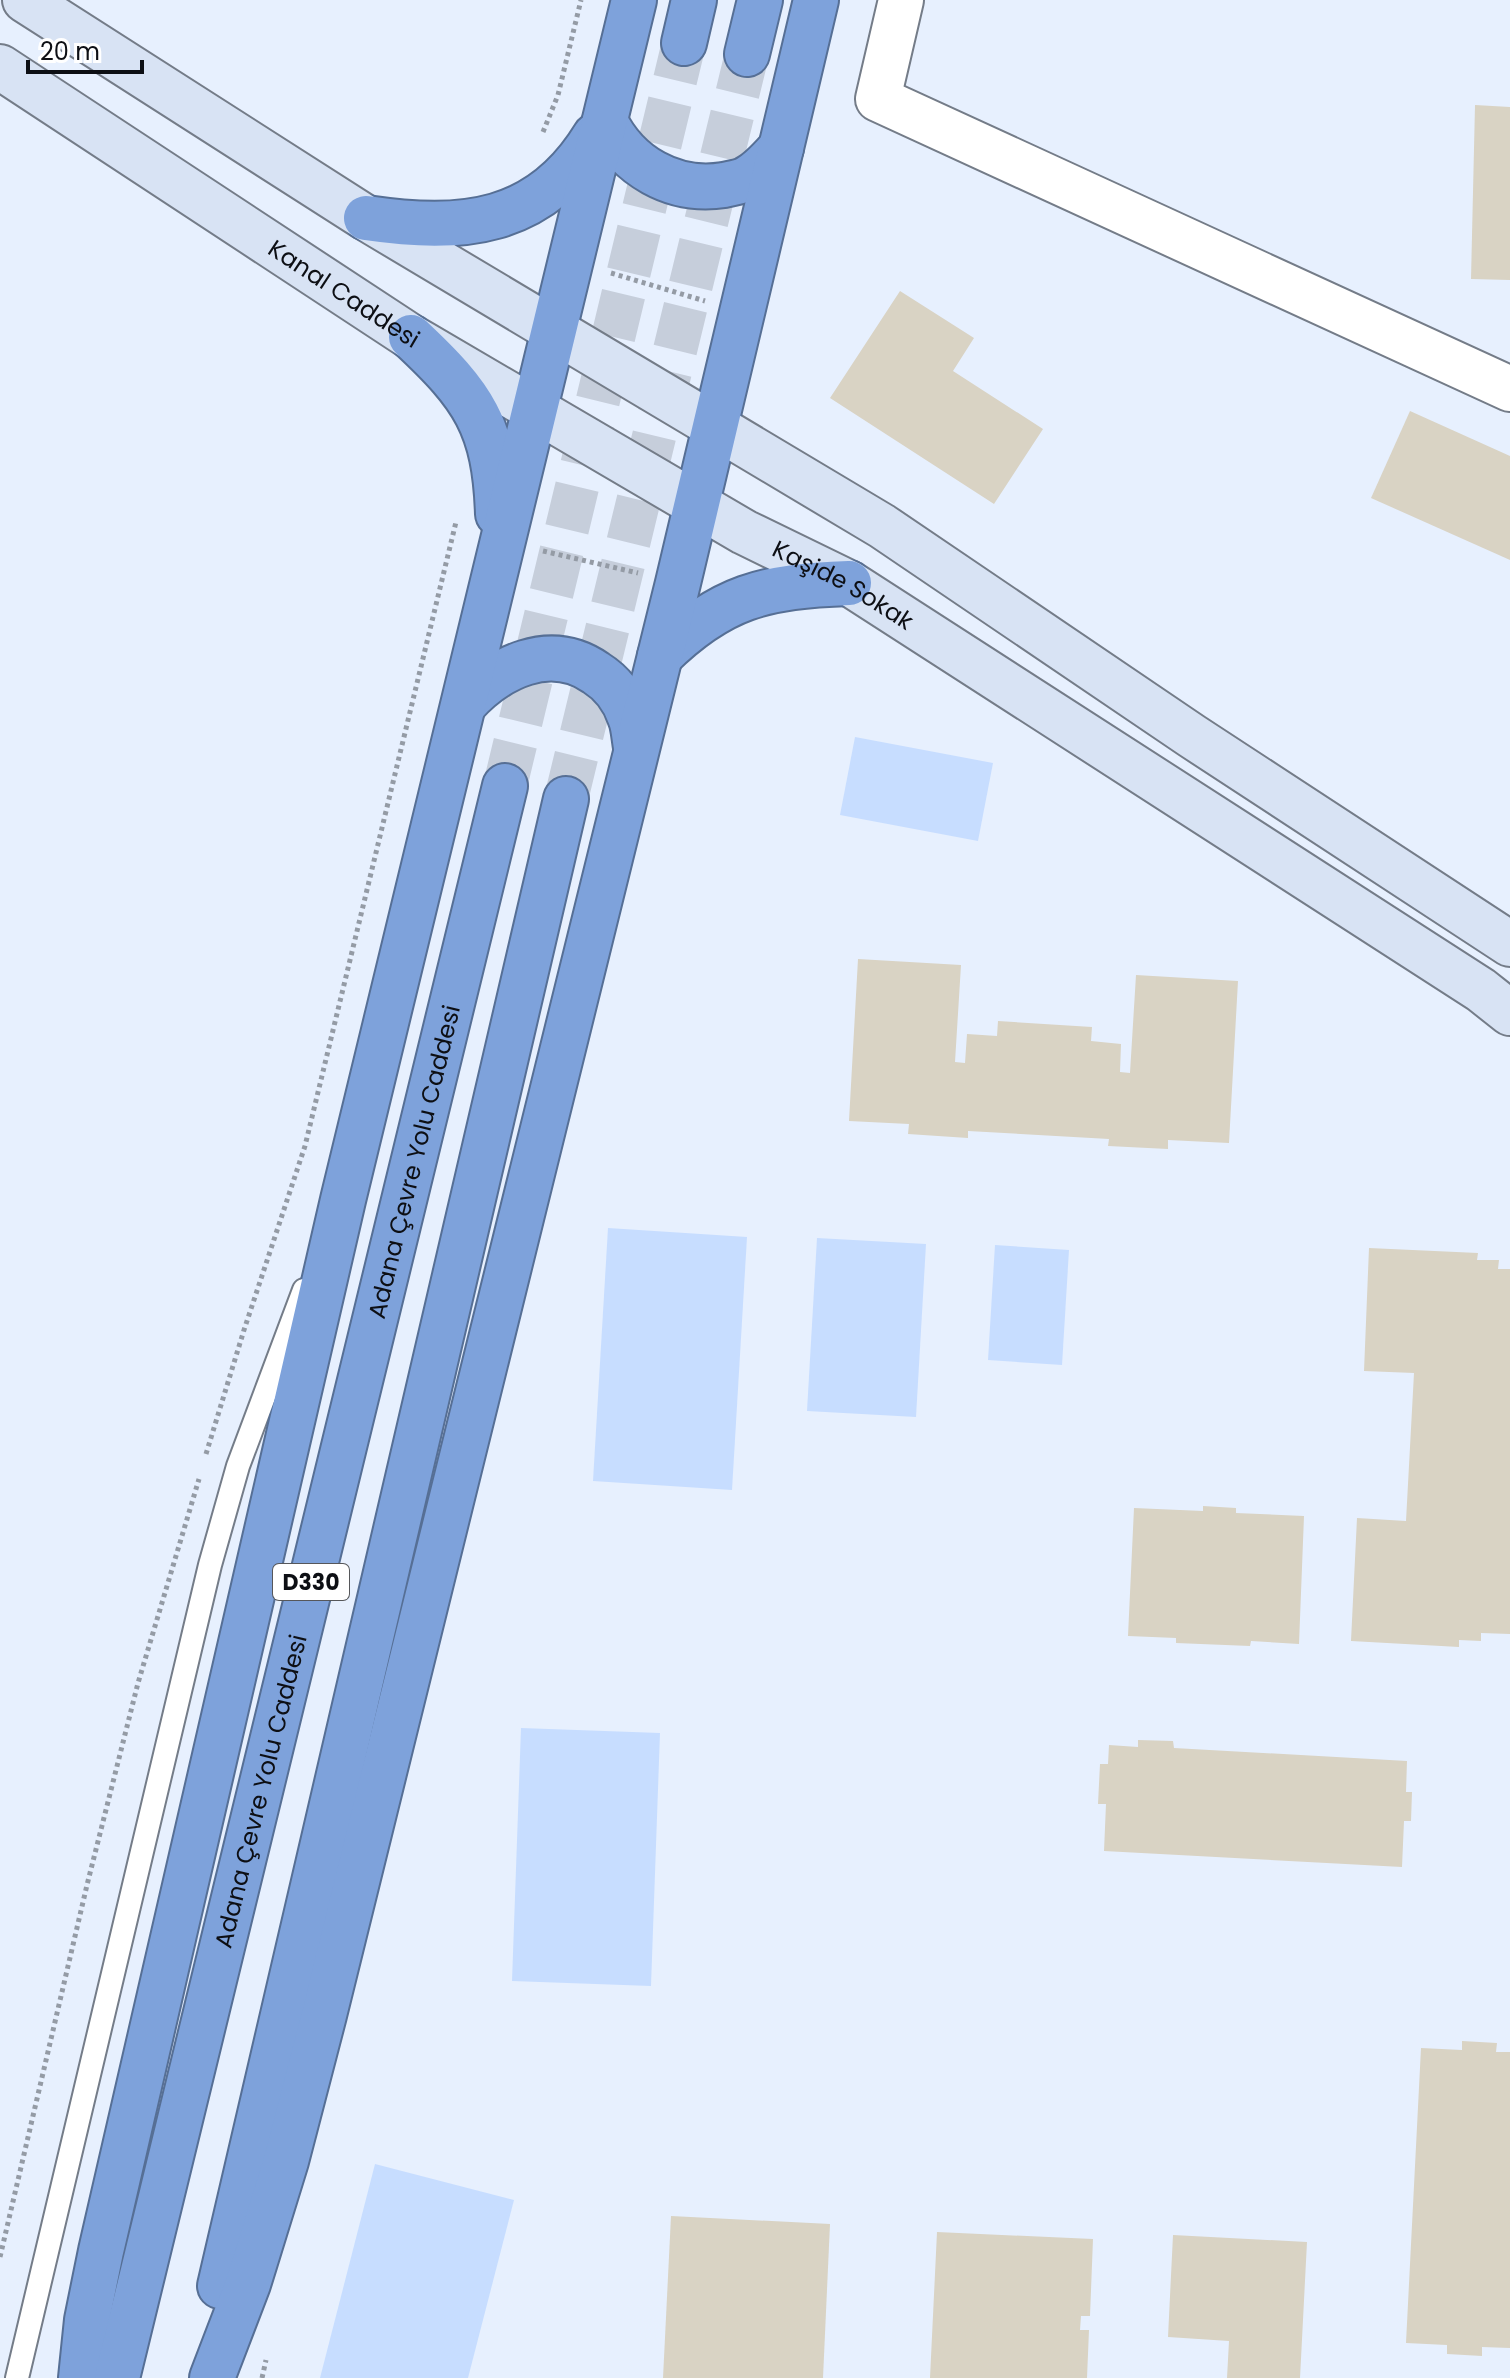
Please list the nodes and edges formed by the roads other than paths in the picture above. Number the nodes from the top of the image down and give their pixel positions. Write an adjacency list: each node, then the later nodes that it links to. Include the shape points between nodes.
1 (25, 0): 12 (street)
2 (634, 0): 10 (highway)
3 (694, 0): 7 (highway)
4 (760, 0): 8 (highway)
5 (816, 0): 11 (highway)
6 (901, 0): 15 (street, via 878,99)
7 (684, 43)
8 (747, 54)
9 (0, 67): 14 (street, Kanal Caddesi)
10 (605, 121): 11 (highway, via 628,155 649,171 686,186 747,179); 12 (highway, via 554,188 526,205 455,223 415,225); 13 (highway)
11 (781, 148): 17 (highway)
12 (366, 218): 13 (street)
13 (554, 330): 16 (highway); 17 (street)
14 (411, 337): 16 (street, Kanal Caddesi); 19 (highway, via 457,383 483,422 497,483)
15 (1510, 389)
16 (535, 410): 18 (street, Kanal Caddesi); 19 (highway)
17 (716, 425): 18 (highway); 26 (street, via 882,526)
18 (697, 504): 20 (street, Kaşide Sokak); 21 (highway)
19 (500, 548): 22 (highway)
20 (849, 583): 21 (highway, via 809,584 747,596 687,630); 27 (street, Kaşide Sokak)
21 (660, 656): 23 (highway)
22 (464, 704): 23 (highway, via 482,685 522,663 568,659 588,667 620,696); 28 (highway)
23 (636, 747): 33 (highway, via 298,2118 248,2284)
24 (505, 786): 31 (highway, Adana Çevre Yolu Caddesi / D330)
25 (566, 799): 32 (highway, D330)
26 (1510, 944)
27 (1510, 1013)
28 (343, 1200): 29 (lane, via 268,1381 210,1565); 30 (highway, via 101,2251)
29 (17, 2378)
30 (81, 2378)
31 (117, 2378)
32 (198, 2378)
33 (212, 2378)

